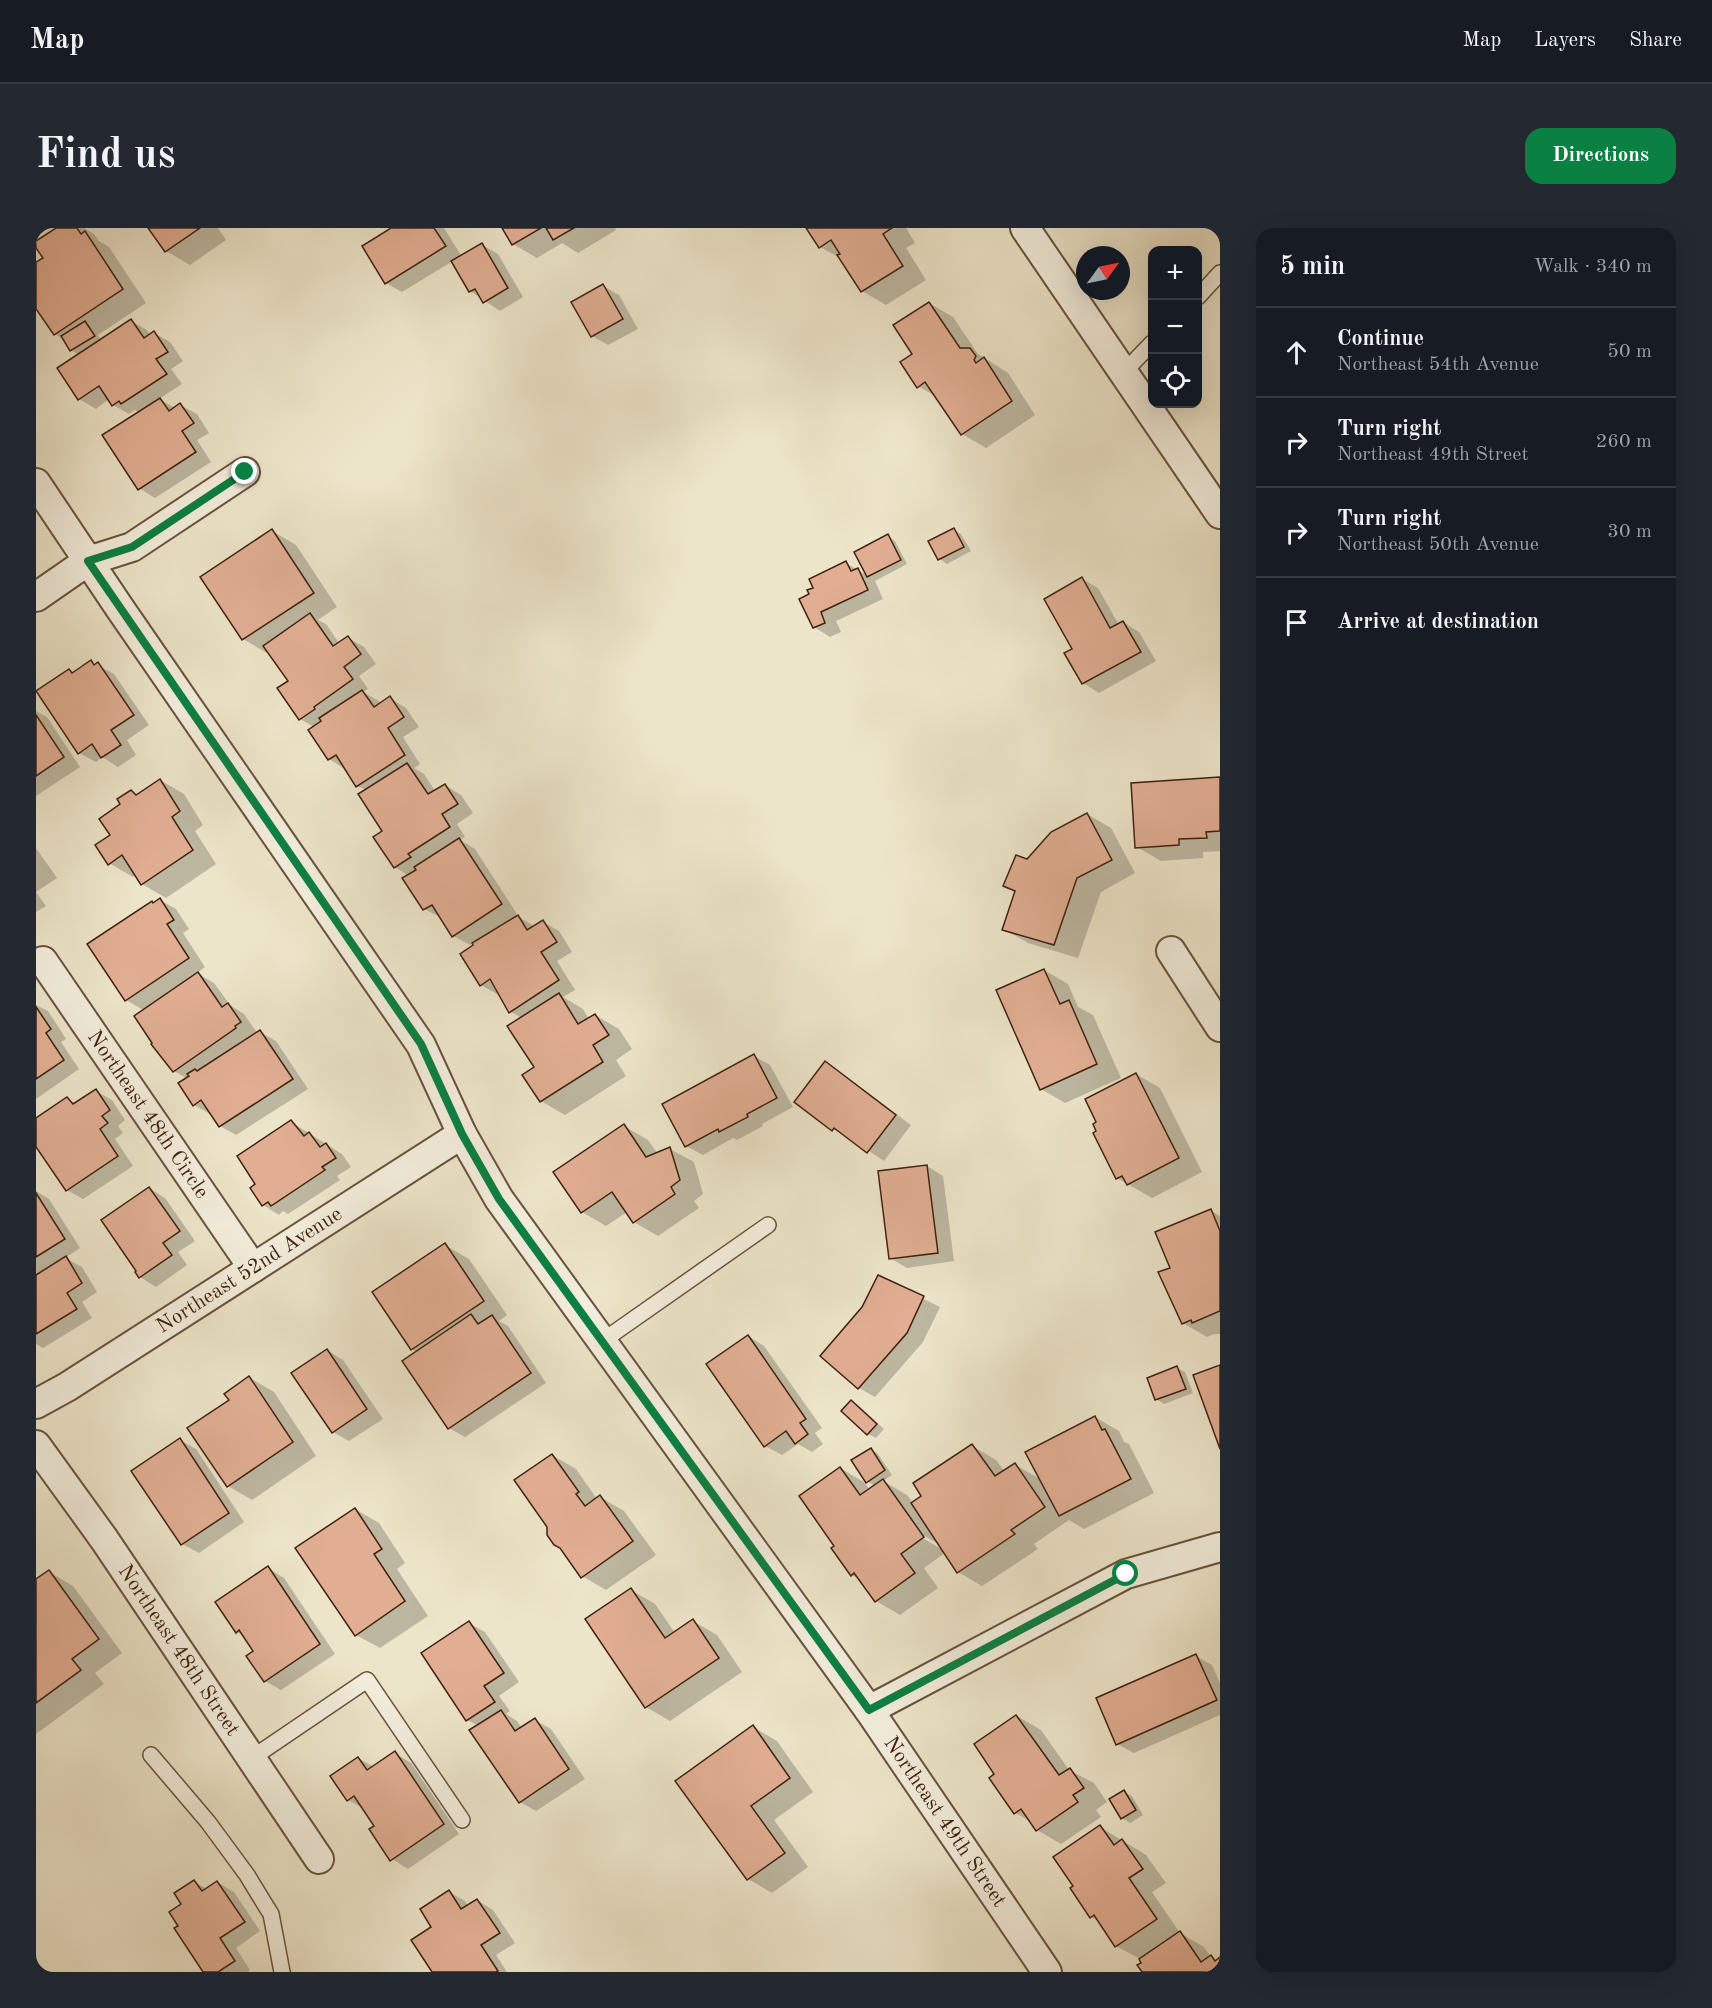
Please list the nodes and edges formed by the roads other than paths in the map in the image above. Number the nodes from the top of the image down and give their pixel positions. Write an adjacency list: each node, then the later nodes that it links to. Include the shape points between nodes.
1 (1024, 228): 5 (street)
2 (1220, 273): 3 (lane)
3 (1202, 292)
4 (1148, 347): 5 (lane)
5 (1124, 372): 8 (street)
6 (245, 472): 9 (street, via 132,547)
7 (36, 483): 9 (street, Northeast 49th Street)
8 (1220, 514)
9 (88, 561): 10 (street); 14 (street, Northeast 49th Street, via 421,1044)
10 (36, 597)
11 (1171, 951): 13 (street)
12 (43, 961): 16 (street, Northeast 48th Circle)
13 (1220, 1027)
14 (462, 1134): 16 (street, Northeast 52nd Avenue); 17 (street, Northeast 49th Street, via 499,1199)
15 (768, 1225): 17 (lane)
16 (253, 1268): 18 (street, Northeast 52nd Avenue)
17 (601, 1342): 21 (street, Northeast 49th Street)
18 (36, 1404)
19 (36, 1445): 23 (street, Northeast 48th Street)
20 (1220, 1547): 21 (street, via 1126,1574)
21 (869, 1710): 27 (street, Northeast 49th Street)
22 (151, 1755): 26 (lane, via 208,1822 271,1914)
23 (252, 1758): 24 (lane, via 367,1680); 25 (street, Northeast 48th Street)
24 (462, 1820)
25 (319, 1859)
26 (282, 1972)
27 (1047, 1972)

